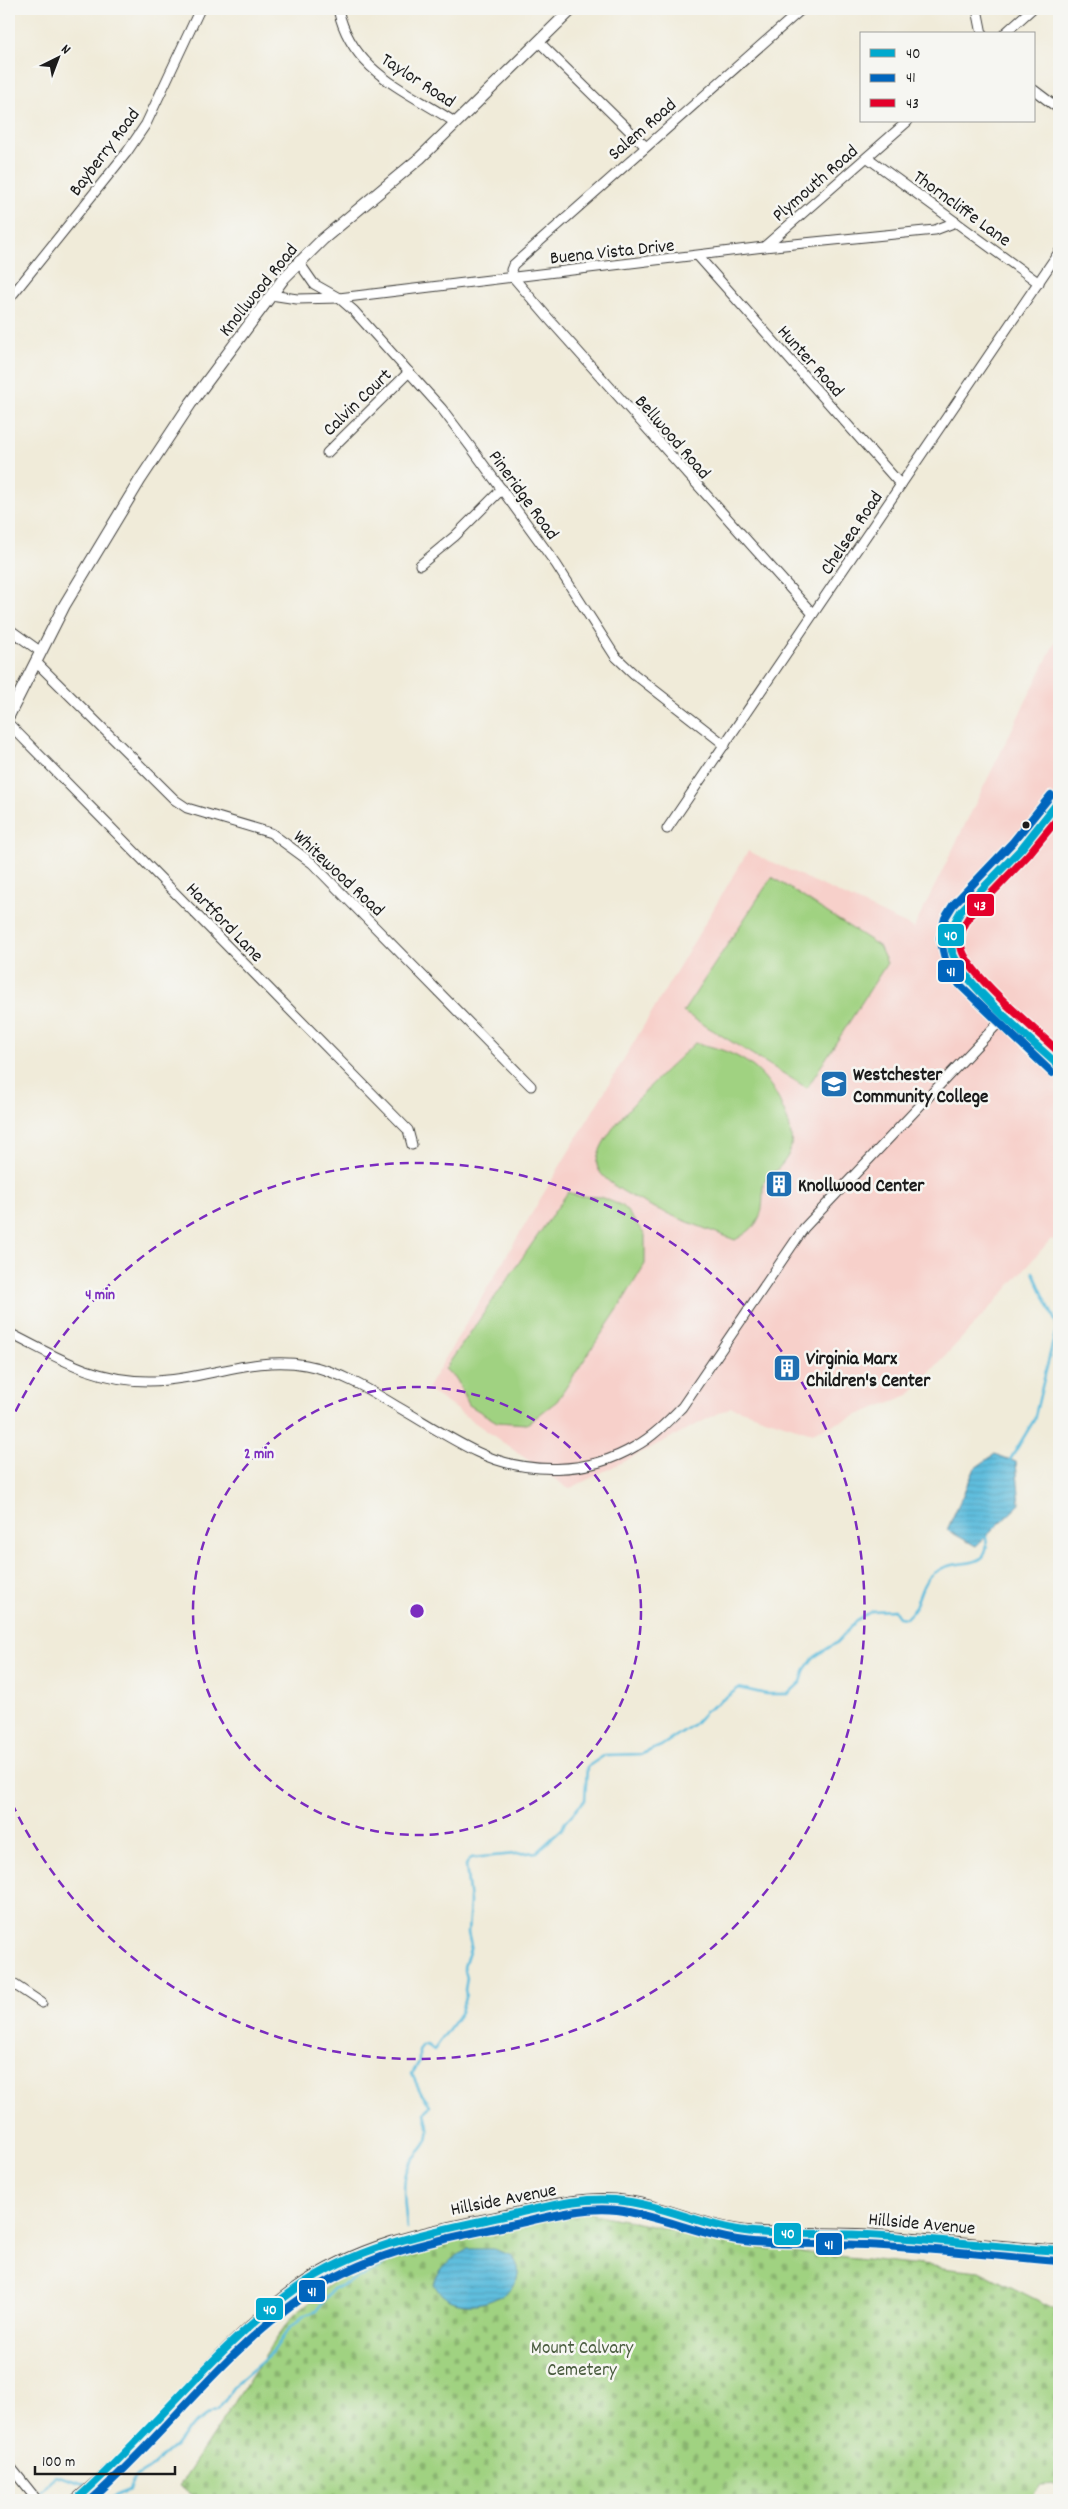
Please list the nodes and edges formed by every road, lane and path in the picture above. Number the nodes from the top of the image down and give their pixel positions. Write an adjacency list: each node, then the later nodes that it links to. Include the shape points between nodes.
1 (200, 9): 25 (street, Bayberry Road, via 146,124)
2 (338, 9): 13 (street, Taylor Road, via 341,25 363,62 379,76)
3 (572, 9): 9 (main road, Knollwood Road)
4 (802, 9): 14 (street, Salem Road)
5 (977, 9): 7 (street)
6 (1032, 9): 8 (street)
7 (982, 32)
8 (1006, 32)
9 (539, 42): 13 (main road, Knollwood Road); 14 (street)
10 (1036, 92): 11 (street)
11 (1059, 109)
12 (907, 122): 15 (street, Plymouth Road)
13 (456, 123): 20 (main road, Knollwood Road, via 389,186)
14 (645, 146): 21 (street, Salem Road, via 512,265)
15 (868, 158): 16 (street, Thorncliffe Lane); 17 (street, Plymouth Road)
16 (956, 222): 17 (street, Buena Vista Drive, via 935,230); 22 (street, Thorncliffe Lane)
17 (764, 247): 19 (street, Buena Vista Drive)
18 (1059, 252): 22 (street, Chelsea Road)
19 (698, 256): 21 (street, Buena Vista Drive); 28 (street, Hunter Road)
20 (298, 261): 23 (main road, Knollwood Road); 24 (street, Pineridge Road, via 314,284)
21 (513, 277): 24 (street, Buena Vista Drive); 31 (street, Bellwood Road)
22 (1039, 283): 28 (street, Chelsea Road)
23 (271, 295): 24 (street, Buena Vista Drive, via 297,299); 33 (main road, Knollwood Road, via 140,480 64,606)
24 (339, 298): 26 (street, Pineridge Road)
25 (9, 299)
26 (409, 372): 27 (street, Calvin Court); 29 (street, Pineridge Road, via 442,409)
27 (327, 454)
28 (901, 485): 31 (street, Chelsea Road)
29 (502, 490): 30 (street); 36 (street, Pineridge Road, via 556,564 615,656)
30 (420, 565)
31 (813, 614): 36 (street, Chelsea Road)
32 (9, 629): 33 (street)
33 (38, 657): 34 (main road, Knollwood Road); 41 (street, Whitewood Road, via 175,800 187,808 271,833 312,863)
34 (9, 715)
35 (9, 724): 42 (street, Hartford Lane, via 408,1130)
36 (725, 745): 38 (street, Chelsea Road)
37 (1059, 801): 39 (street, via 1015,855 963,909 952,930 953,956 959,968)
38 (667, 829)
39 (1006, 1016): 40 (street); 43 (street, via 804,1228 682,1407 660,1429 616,1456 565,1468 530,1468 477,1452 330,1371 306,1365 252,1365 151,1382 121,1380 90,1373)
40 (1059, 1066)
41 (531, 1086)
42 (412, 1145)
43 (9, 1333)
44 (9, 1981): 45 (street)
45 (42, 2003)
46 (1059, 2251): 49 (main road, Hillside Avenue, via 869,2235 732,2230 612,2199 559,2205 424,2232 354,2255 297,2288 233,2344 112,2469)
47 (9, 2466): 48 (street)
48 (37, 2500)
49 (76, 2500)

